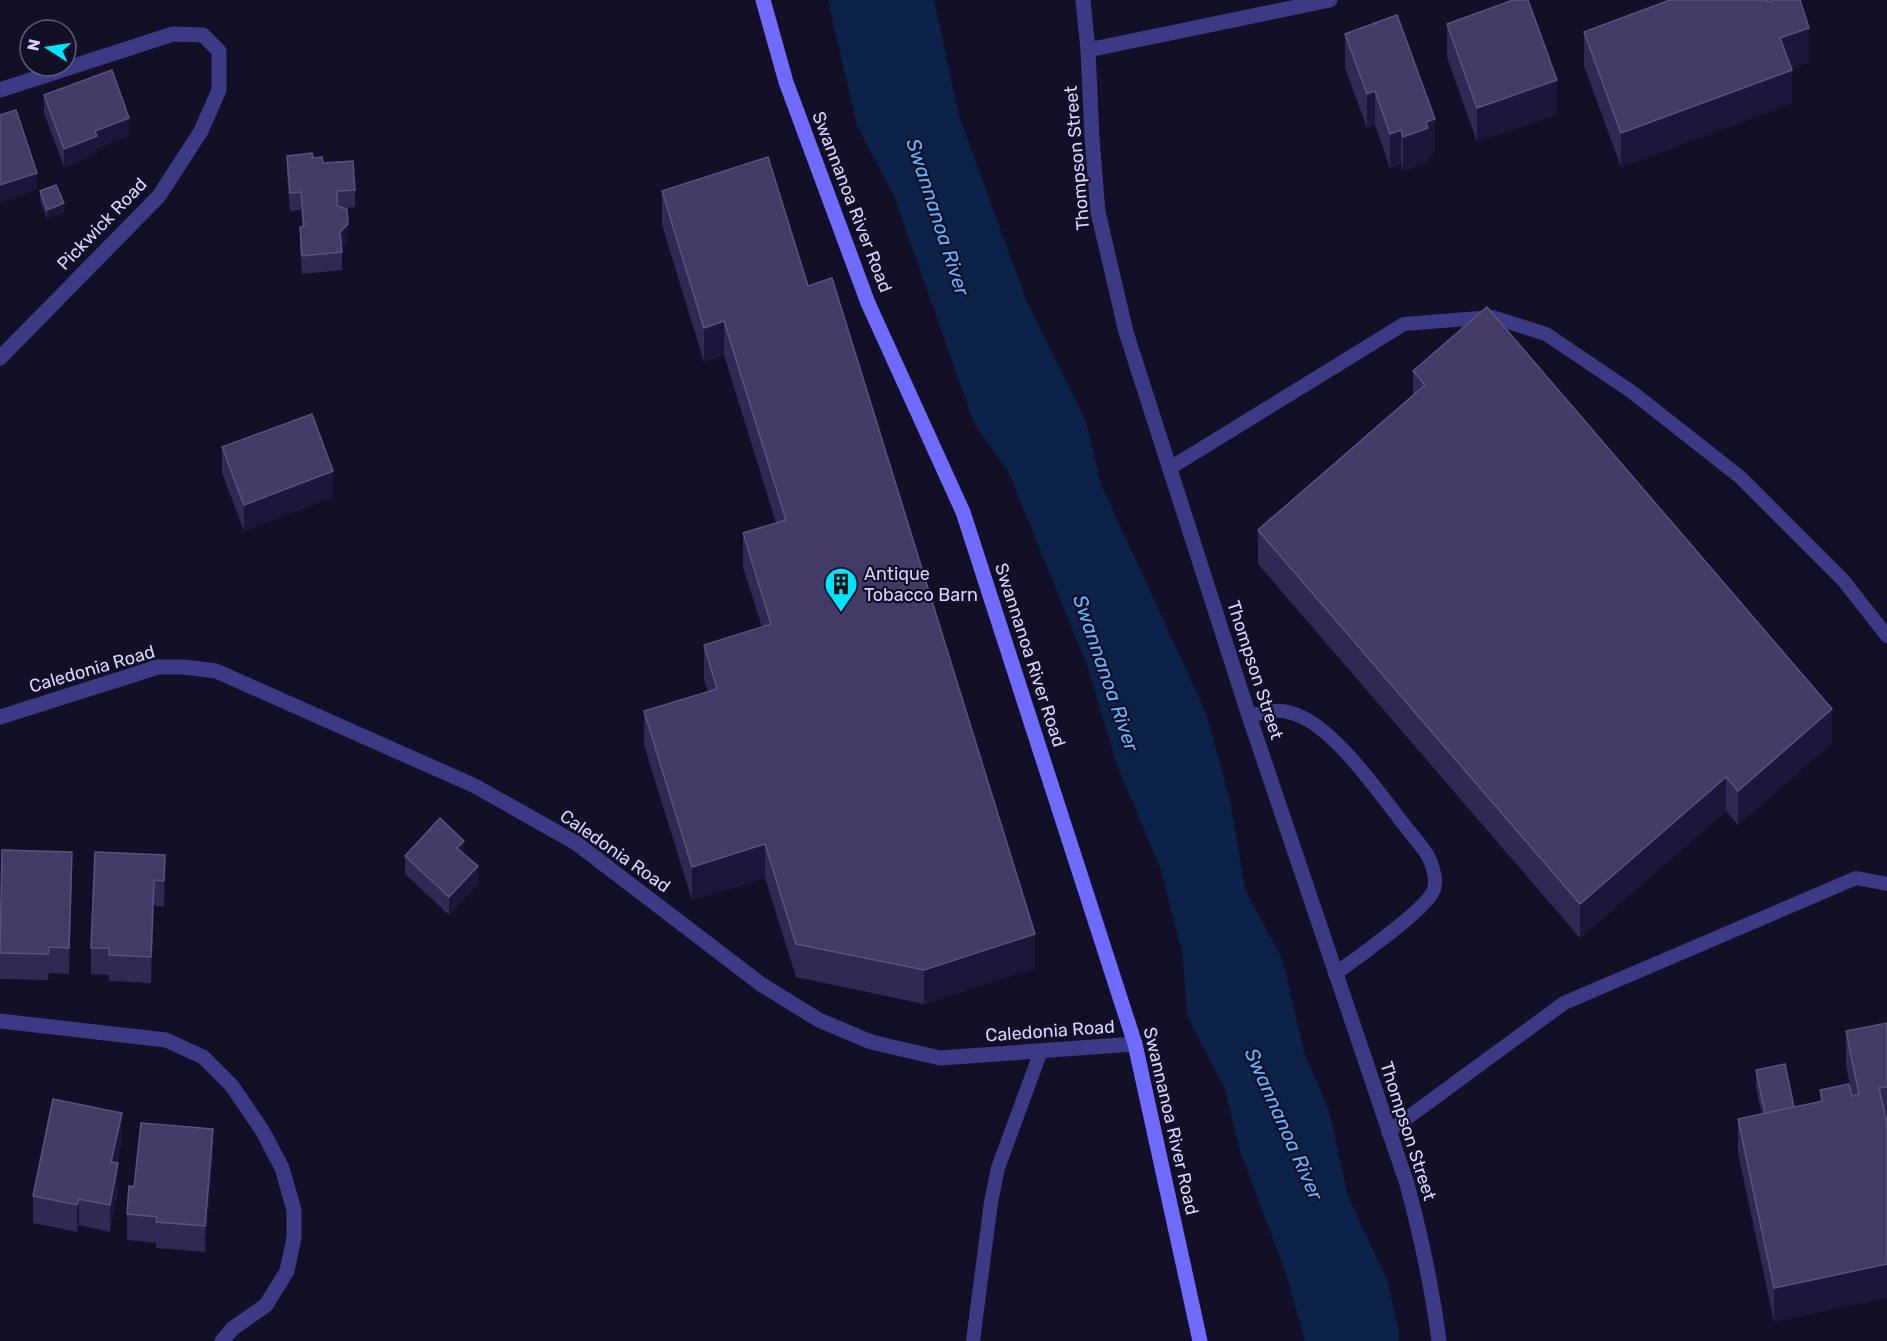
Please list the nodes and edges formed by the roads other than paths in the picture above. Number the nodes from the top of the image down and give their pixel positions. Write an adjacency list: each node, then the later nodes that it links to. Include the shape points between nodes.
1 (764, 0): 14 (main road, Swannanoa River Road, via 786,82 868,303 963,512)
2 (1083, 0): 4 (street, Thompson Street)
3 (1330, 0): 4 (street)
4 (1088, 50): 7 (street, Thompson Street, via 1098,212 1126,332)
5 (0, 90): 6 (street, Pickwick Road, via 173,34 203,35 219,51 219,90 201,131 159,196)
6 (0, 358)
7 (1170, 468): 8 (lane, via 1404,324 1491,317 1546,334 1632,392 1740,477 1843,580); 9 (street, Thompson Street)
8 (1887, 636)
9 (1249, 716): 12 (street, Thompson Street); 12 (lane, via 1277,709 1325,732 1366,775 1428,857 1435,873 1430,899)
10 (0, 717): 15 (street, Caledonia Road, via 158,667 216,670 475,786 576,843 762,986 819,1020 871,1042 940,1058)
11 (1887, 884): 16 (lane, via 1856,878 1564,1003)
12 (1335, 974): 16 (street, Thompson Street)
13 (0, 1021): 17 (street, via 166,1040 203,1057 232,1086 282,1168 294,1210 294,1238 287,1271 266,1305)
14 (1135, 1044): 15 (street, Caledonia Road); 19 (main road, Swannanoa River Road)
15 (1041, 1051): 18 (lane, via 998,1168)
16 (1388, 1132): 20 (street, Thompson Street, via 1422,1242)
17 (222, 1341)
18 (973, 1341)
19 (1200, 1341)
20 (1439, 1341)

